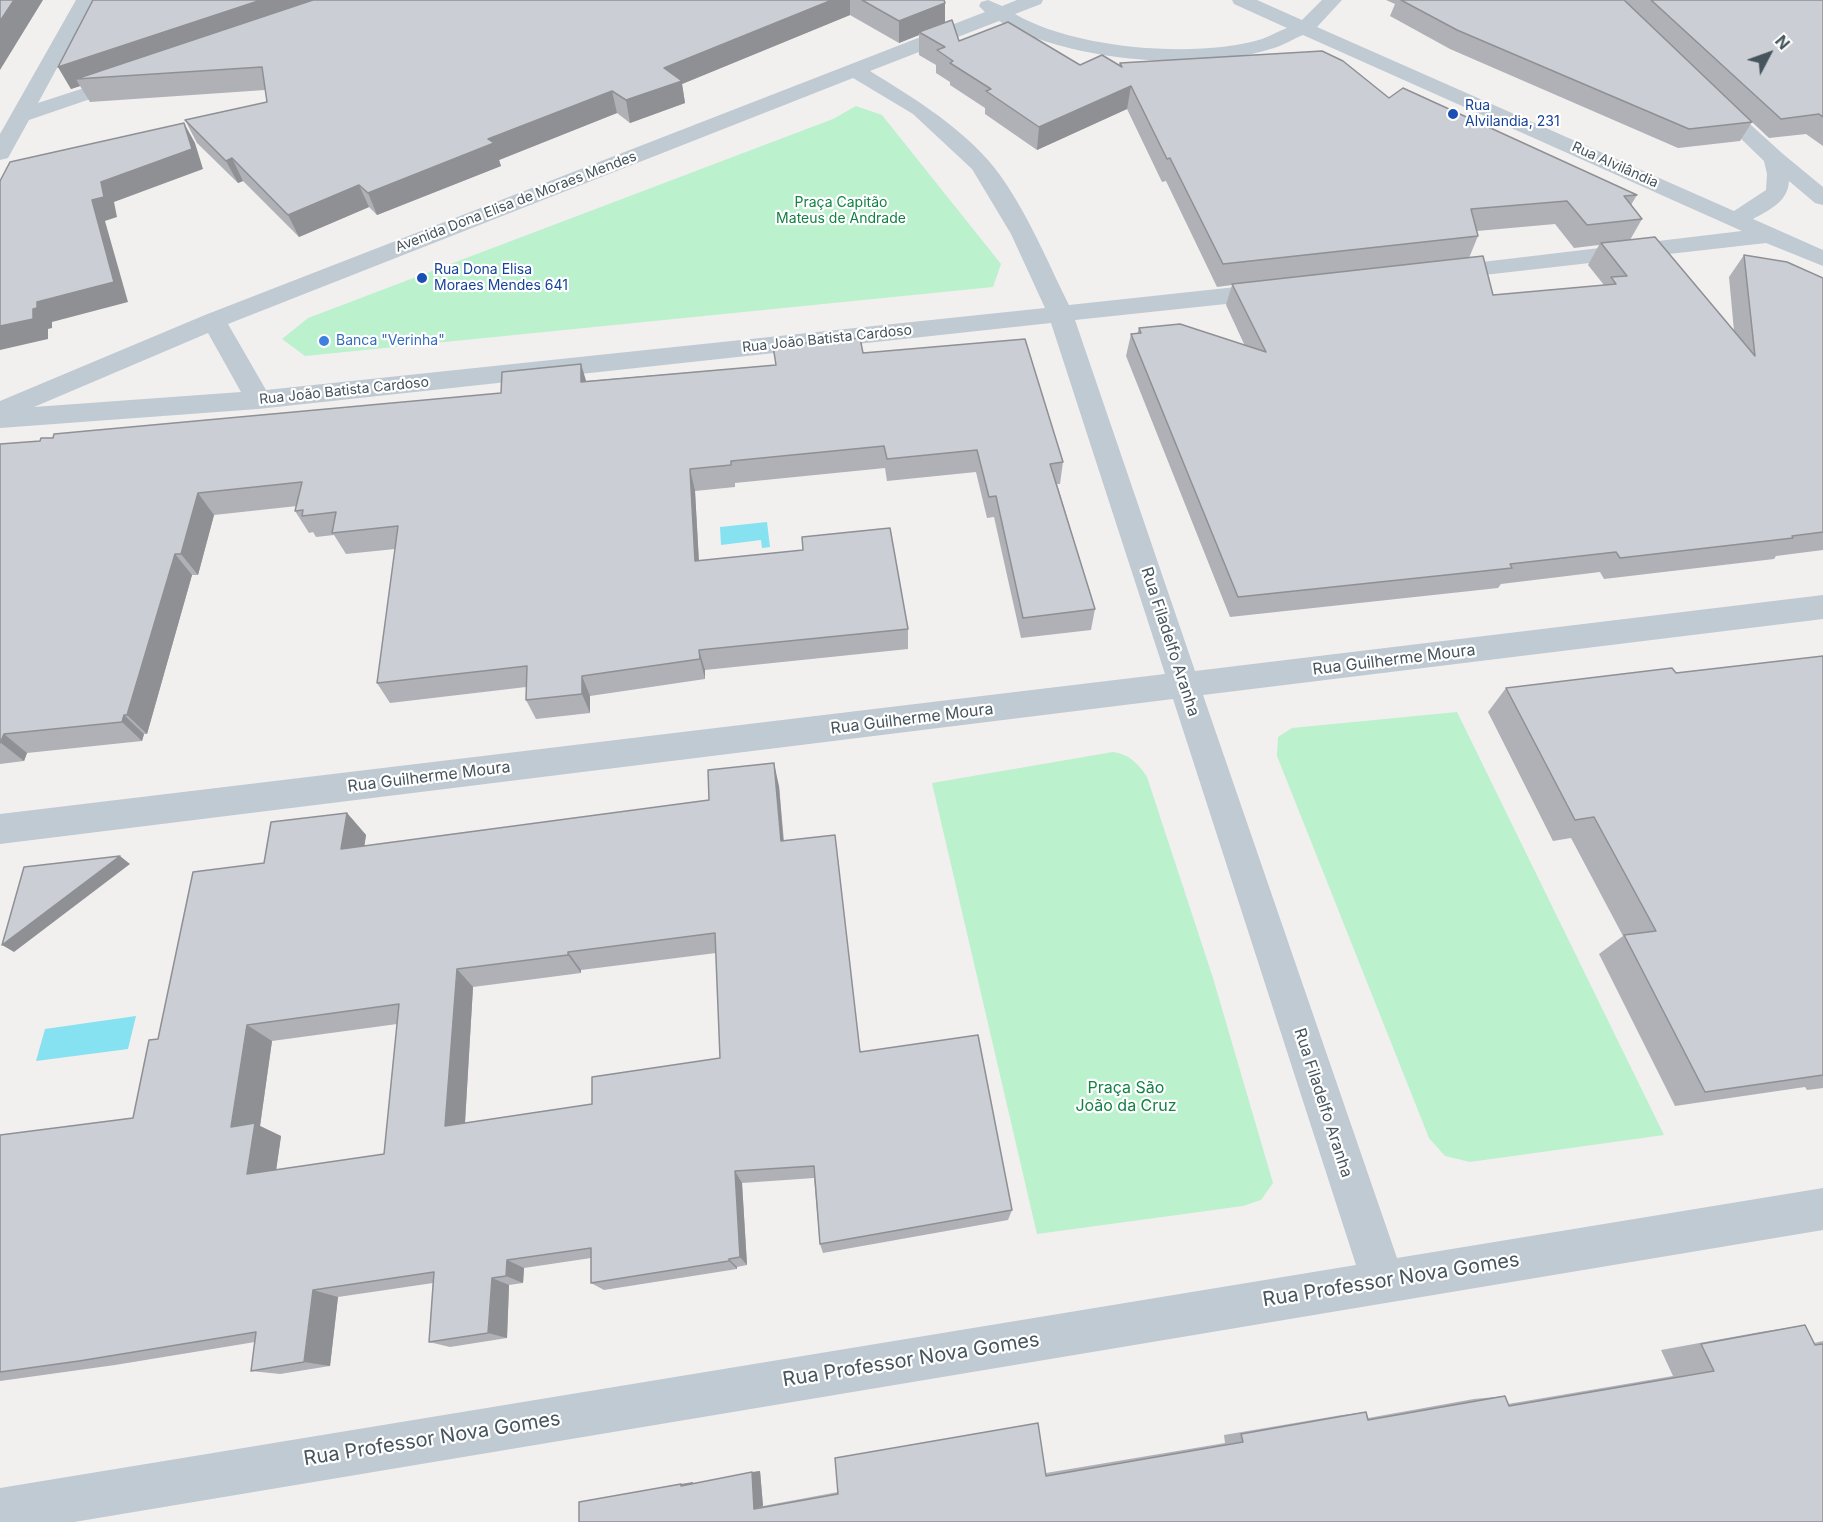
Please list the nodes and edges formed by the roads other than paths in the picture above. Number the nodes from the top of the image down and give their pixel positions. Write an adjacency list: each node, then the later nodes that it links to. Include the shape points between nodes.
1 (85, 0): 10 (street)
2 (1034, 0): 5 (street, Avenida Dona Elisa de Moraes Mendes)
3 (1241, 0): 6 (street, Rua Alvilândia)
4 (1333, 0): 6 (street)
5 (990, 7): 6 (street, via 1025,28 1084,46 1171,56 1244,48); 7 (street, Avenida Dona Elisa de Moraes Mendes)
6 (1302, 28): 14 (street, Rua Alvilândia)
7 (854, 70): 21 (street, Rua Filadelfo Aranha, via 920,110 980,165 1023,234); 22 (street, Avenida Dona Elisa de Moraes Mendes)
8 (145, 73): 10 (street)
9 (1699, 88): 12 (street)
10 (21, 116): 11 (street)
11 (0, 153)
12 (1775, 159): 13 (street); 15 (street, via 1776,192)
13 (1823, 198)
14 (1689, 216): 15 (street, Rua Alvilândia); 17 (street)
15 (1737, 219): 16 (street, Rua Alvilândia)
16 (1770, 235): 17 (street); 18 (street, Rua Alvilândia)
17 (1653, 248): 19 (street)
18 (1823, 259)
19 (1415, 275)
20 (1297, 288): 21 (street, Rua João Batista Cardoso)
21 (1060, 313): 23 (street, Rua João Batista Cardoso); 27 (street, Rua Filadelfo Aranha)
22 (214, 321): 23 (street); 24 (street, Avenida Dona Elisa de Moraes Mendes)
23 (258, 400): 25 (street, Rua João Batista Cardoso)
24 (0, 412)
25 (0, 419)
26 (1823, 607): 27 (street, Rua Guilherme Moura)
27 (1185, 686): 28 (street, Rua Guilherme Moura); 30 (street, Rua Filadelfo Aranha)
28 (0, 829)
29 (1823, 1209): 30 (street, Rua Professor Nova Gomes)
30 (1383, 1281): 31 (street, Rua Professor Nova Gomes)
31 (0, 1511)

